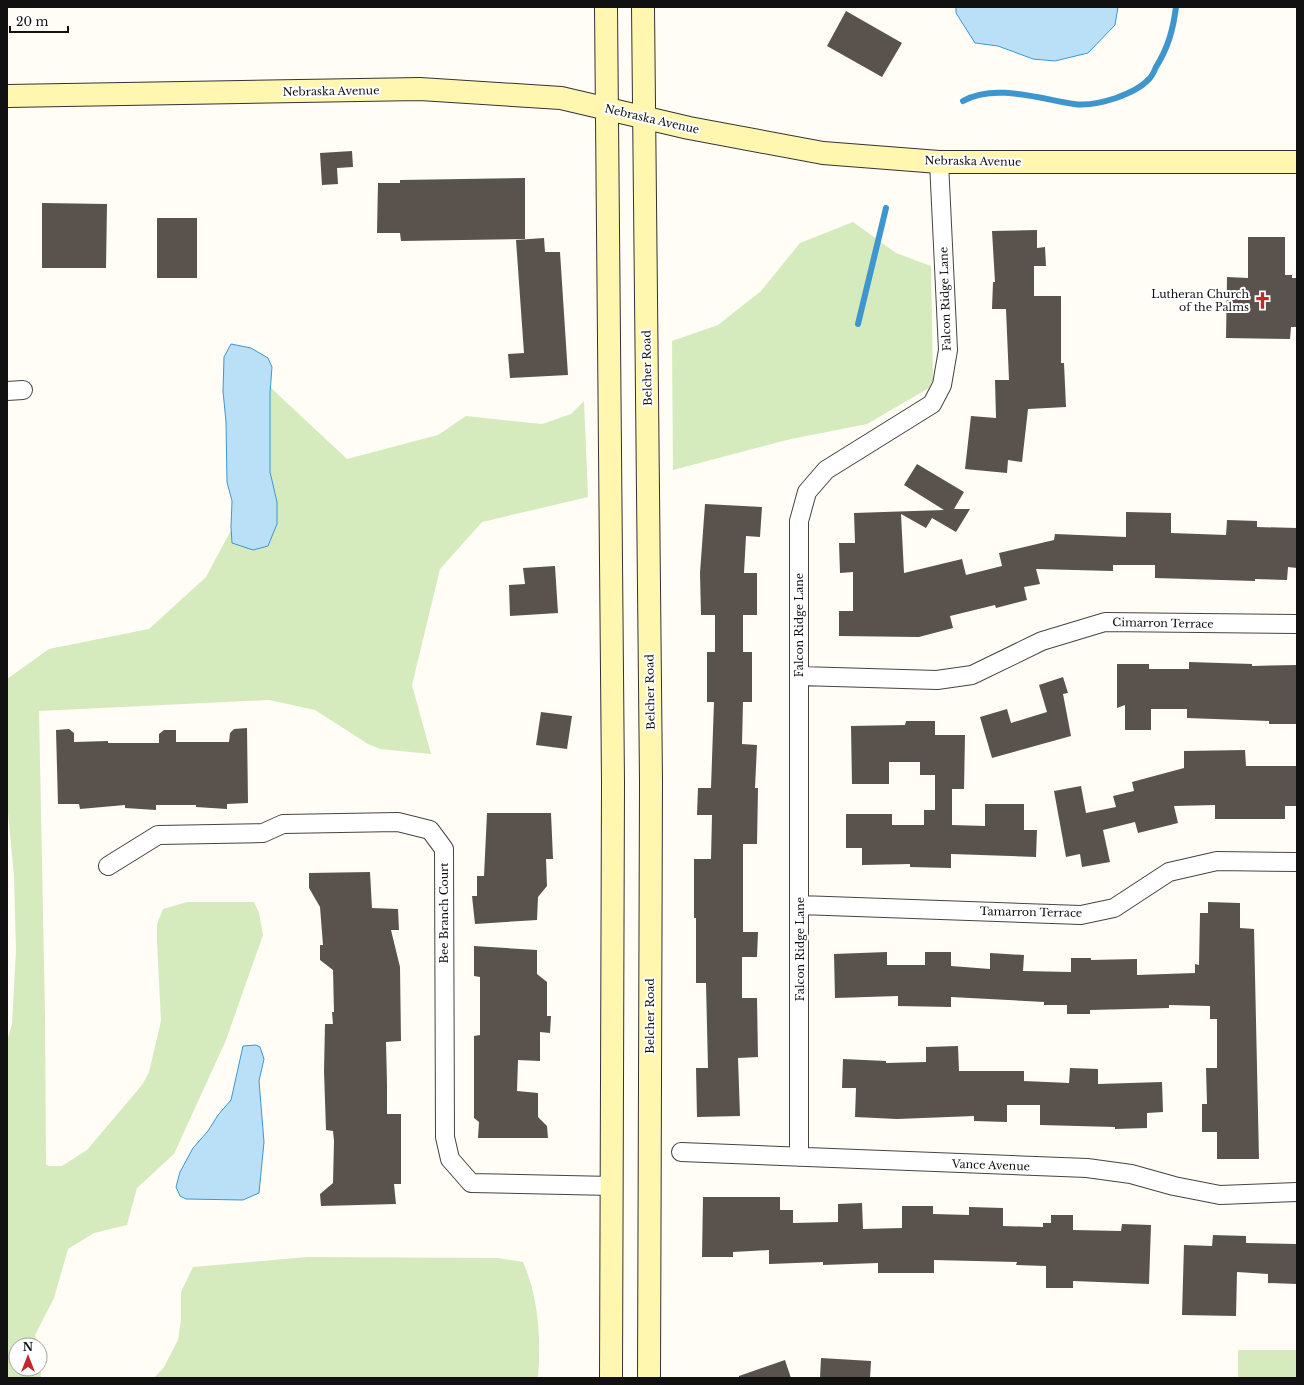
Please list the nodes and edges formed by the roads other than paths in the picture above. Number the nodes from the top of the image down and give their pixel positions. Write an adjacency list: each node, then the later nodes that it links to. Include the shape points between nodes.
1 (606, 7): 4 (main road)
2 (643, 7): 5 (main road, Belcher Road)
3 (7, 96): 4 (main road, Nebraska Avenue, via 420,89 561,98)
4 (608, 109): 5 (main road, Nebraska Avenue); 15 (main road, via 613,783)
5 (644, 118): 6 (main road, Nebraska Avenue, via 823,153); 18 (main road, Belcher Road, via 651,773)
6 (939, 162): 7 (main road, Nebraska Avenue); 9 (street, Falcon Ridge Lane, via 948,350 942,385 932,404 826,470 807,492 799,521)
7 (1297, 162)
8 (1297, 624): 9 (street, Cimarron Terrace, via 1105,622 1042,641 972,675 937,680)
9 (800, 676): 12 (street, Falcon Ridge Lane)
10 (1297, 862): 12 (street, Tamarron Terrace, via 1217,861 1169,872 1114,908 1081,915)
11 (108, 866): 15 (street, Bee Branch Court, via 158,835 263,833 283,824 398,822 430,830 444,849 445,1138 450,1159 471,1183)
12 (800, 905): 14 (street, Falcon Ridge Lane)
13 (681, 1152): 14 (street, Vance Avenue)
14 (799, 1157): 16 (street, Vance Avenue, via 1087,1168 1130,1174 1220,1195)
15 (612, 1186): 17 (main road)
16 (1297, 1192)
17 (611, 1378)
18 (649, 1378)

